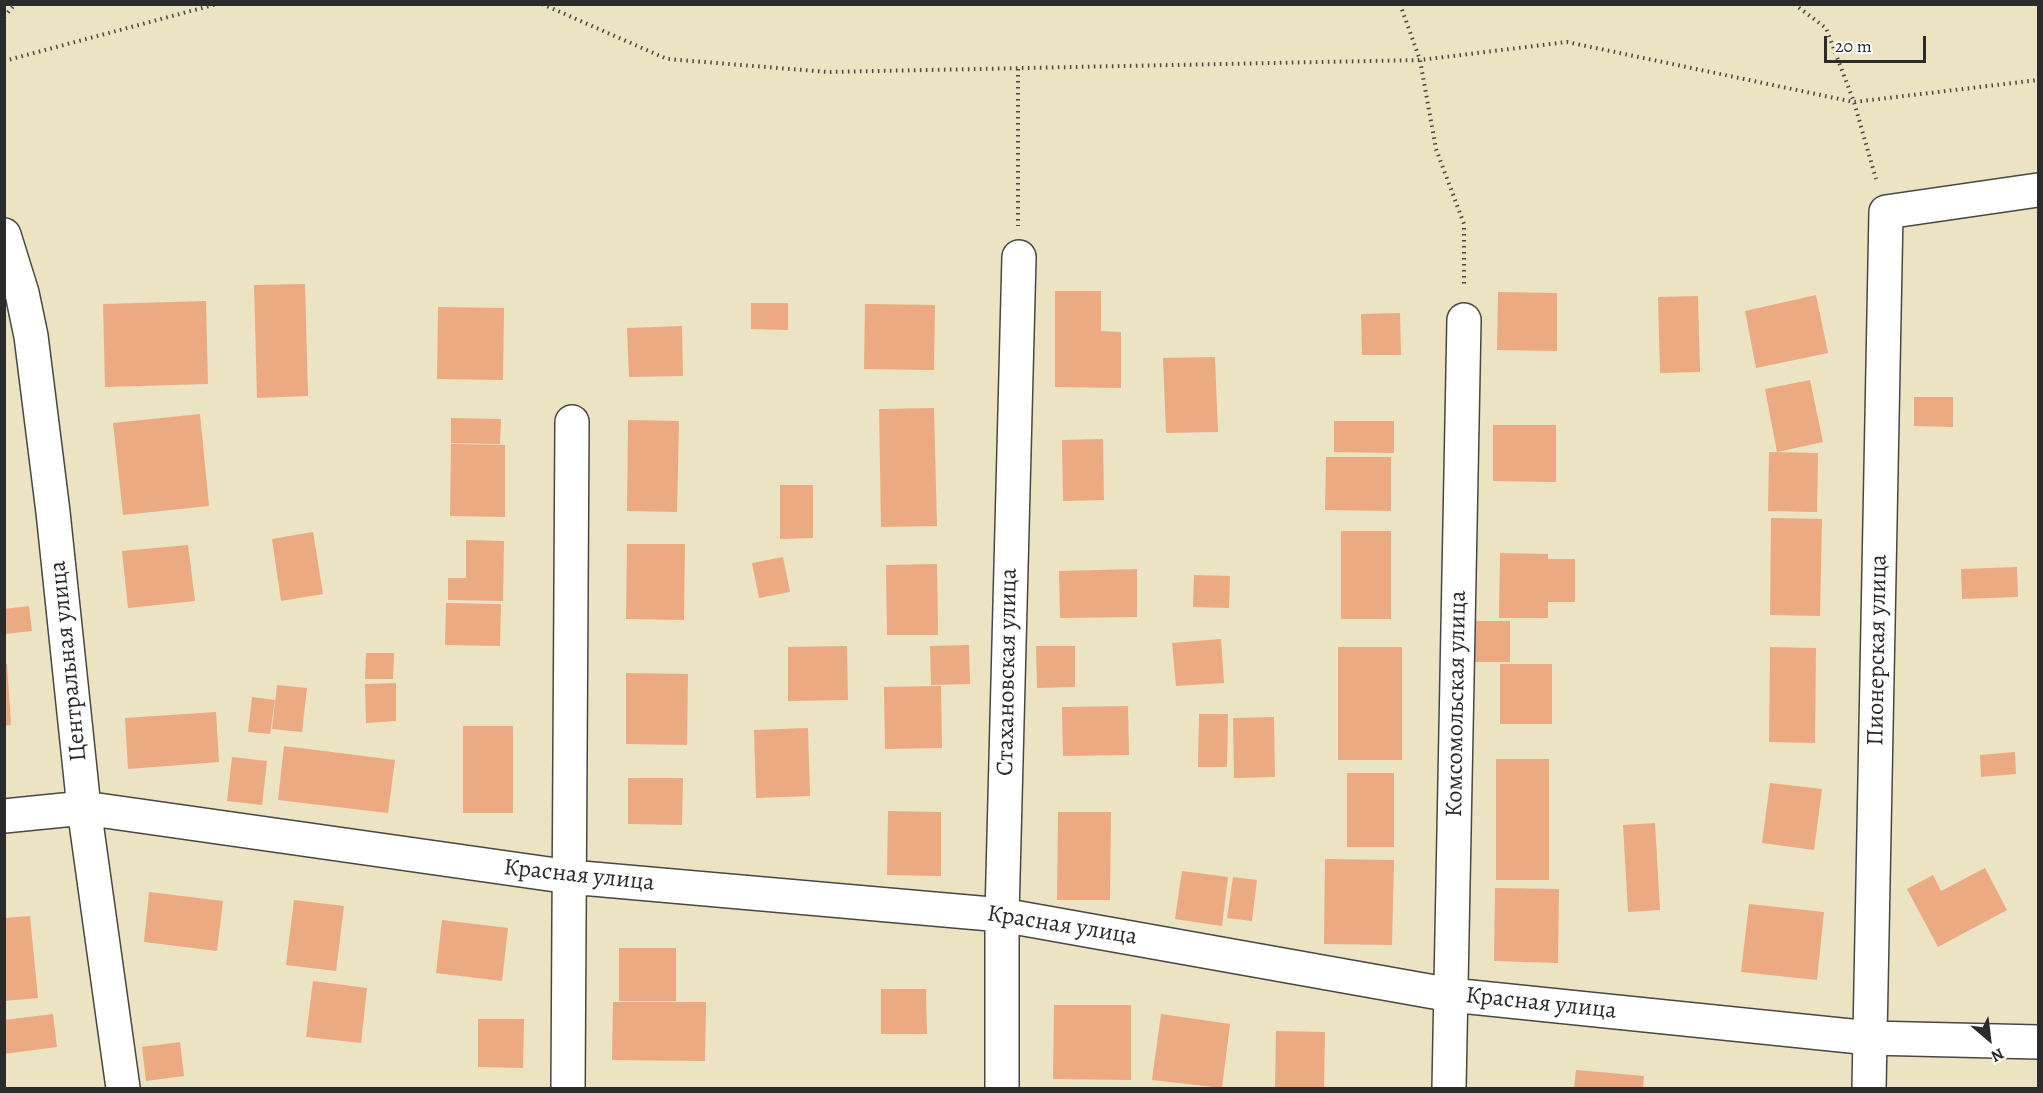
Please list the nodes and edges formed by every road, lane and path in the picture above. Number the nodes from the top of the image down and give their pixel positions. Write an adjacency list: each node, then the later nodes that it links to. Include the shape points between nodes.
1 (15, 4): 6 (path)
2 (217, 4): 8 (path)
3 (542, 4): 9 (path, via 667,59 828,72)
4 (1400, 4): 7 (path)
5 (1794, 4): 11 (path, via 1826,28)
6 (4, 17)
7 (1420, 60): 9 (path); 11 (path, via 1567,42); 16 (path, via 1436,149 1464,225)
8 (4, 61)
9 (1018, 69): 15 (path)
10 (2038, 80): 11 (path)
11 (1854, 102): 13 (path)
12 (2038, 190): 13 (street)
13 (1886, 212): 23 (street, Пионерская улица)
14 (4, 235): 18 (street, Центральная улица, via 31,336)
15 (1018, 256): 21 (street, Стахановская улица)
16 (1464, 320): 22 (street, Комсомольская улица)
17 (572, 422): 20 (street)
18 (84, 808): 19 (street, Красная улица); 20 (street, Красная улица); 25 (street, Центральная улица)
19 (4, 816)
20 (570, 877): 21 (street, Красная улица); 26 (street)
21 (1002, 915): 22 (street, Красная улица); 27 (street, Стахановская улица)
22 (1451, 994): 23 (street, Красная улица); 28 (street, Комсомольская улица)
23 (1870, 1038): 24 (street, Красная улица); 29 (street, Пионерская улица)
24 (2038, 1042)
25 (123, 1089)
26 (568, 1089)
27 (1002, 1089)
28 (1449, 1089)
29 (1869, 1089)

